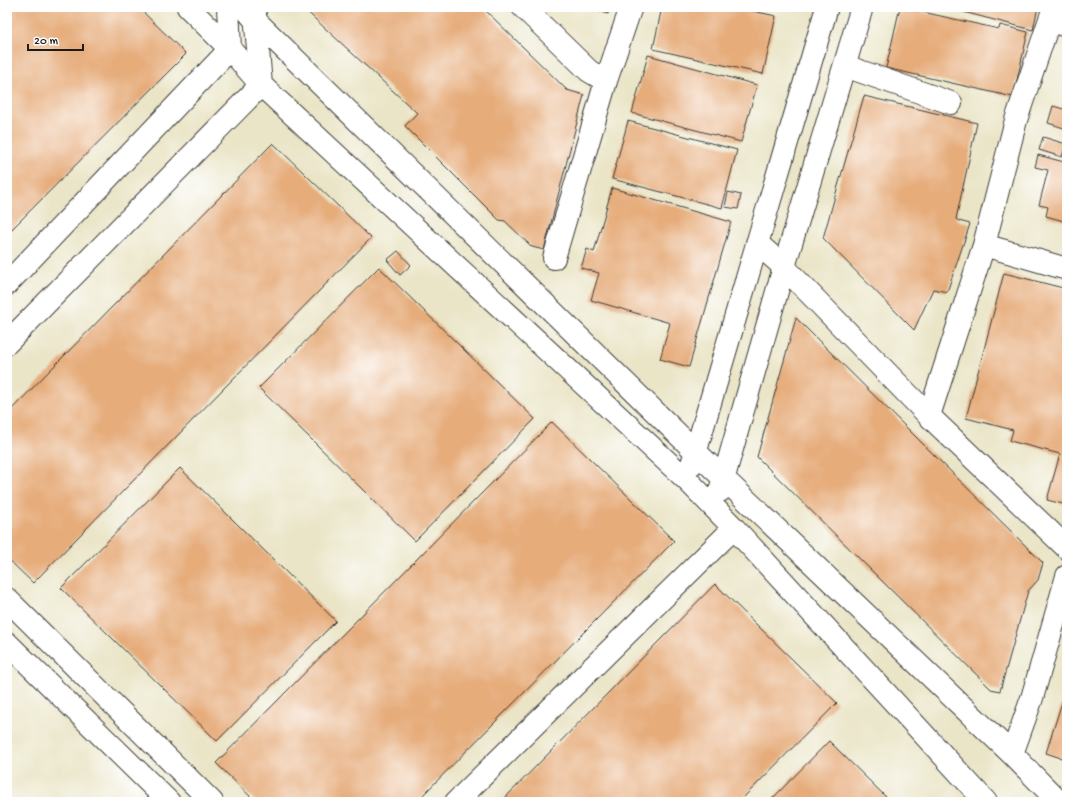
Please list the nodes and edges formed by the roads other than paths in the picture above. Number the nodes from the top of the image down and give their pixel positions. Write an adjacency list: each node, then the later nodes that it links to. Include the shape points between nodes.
1 (188, 7): 9 (street)
2 (228, 7): 9 (street)
3 (523, 7): 11 (street, via 589,71)
4 (631, 7): 11 (street)
5 (827, 7): 14 (street)
6 (862, 7): 10 (street)
7 (251, 11): 12 (street); 22 (street)
8 (1057, 18): 15 (street, via 1016,120)
9 (230, 49): 12 (street); 19 (street)
10 (845, 66): 13 (street); 17 (street)
11 (606, 81): 16 (street)
12 (261, 85): 20 (street); 24 (street)
13 (952, 103)
14 (757, 243): 17 (street); 22 (street)
15 (984, 245): 18 (street); 21 (street)
16 (554, 258)
17 (784, 267): 21 (street); 23 (street)
18 (1067, 269)
19 (7, 284)
20 (7, 342)
21 (929, 416): 27 (street)
22 (696, 452): 23 (street); 24 (street)
23 (724, 480): 25 (street); 31 (street)
24 (688, 481): 25 (street)
25 (714, 508): 26 (street)
26 (734, 528): 34 (street); 35 (street)
27 (1067, 548)
28 (1067, 576): 31 (street, via 1032,698)
29 (7, 599): 33 (street)
30 (7, 643): 32 (street)
31 (1012, 754): 36 (street)
32 (169, 802)
33 (212, 802)
34 (456, 802)
35 (986, 802)
36 (1059, 802)

